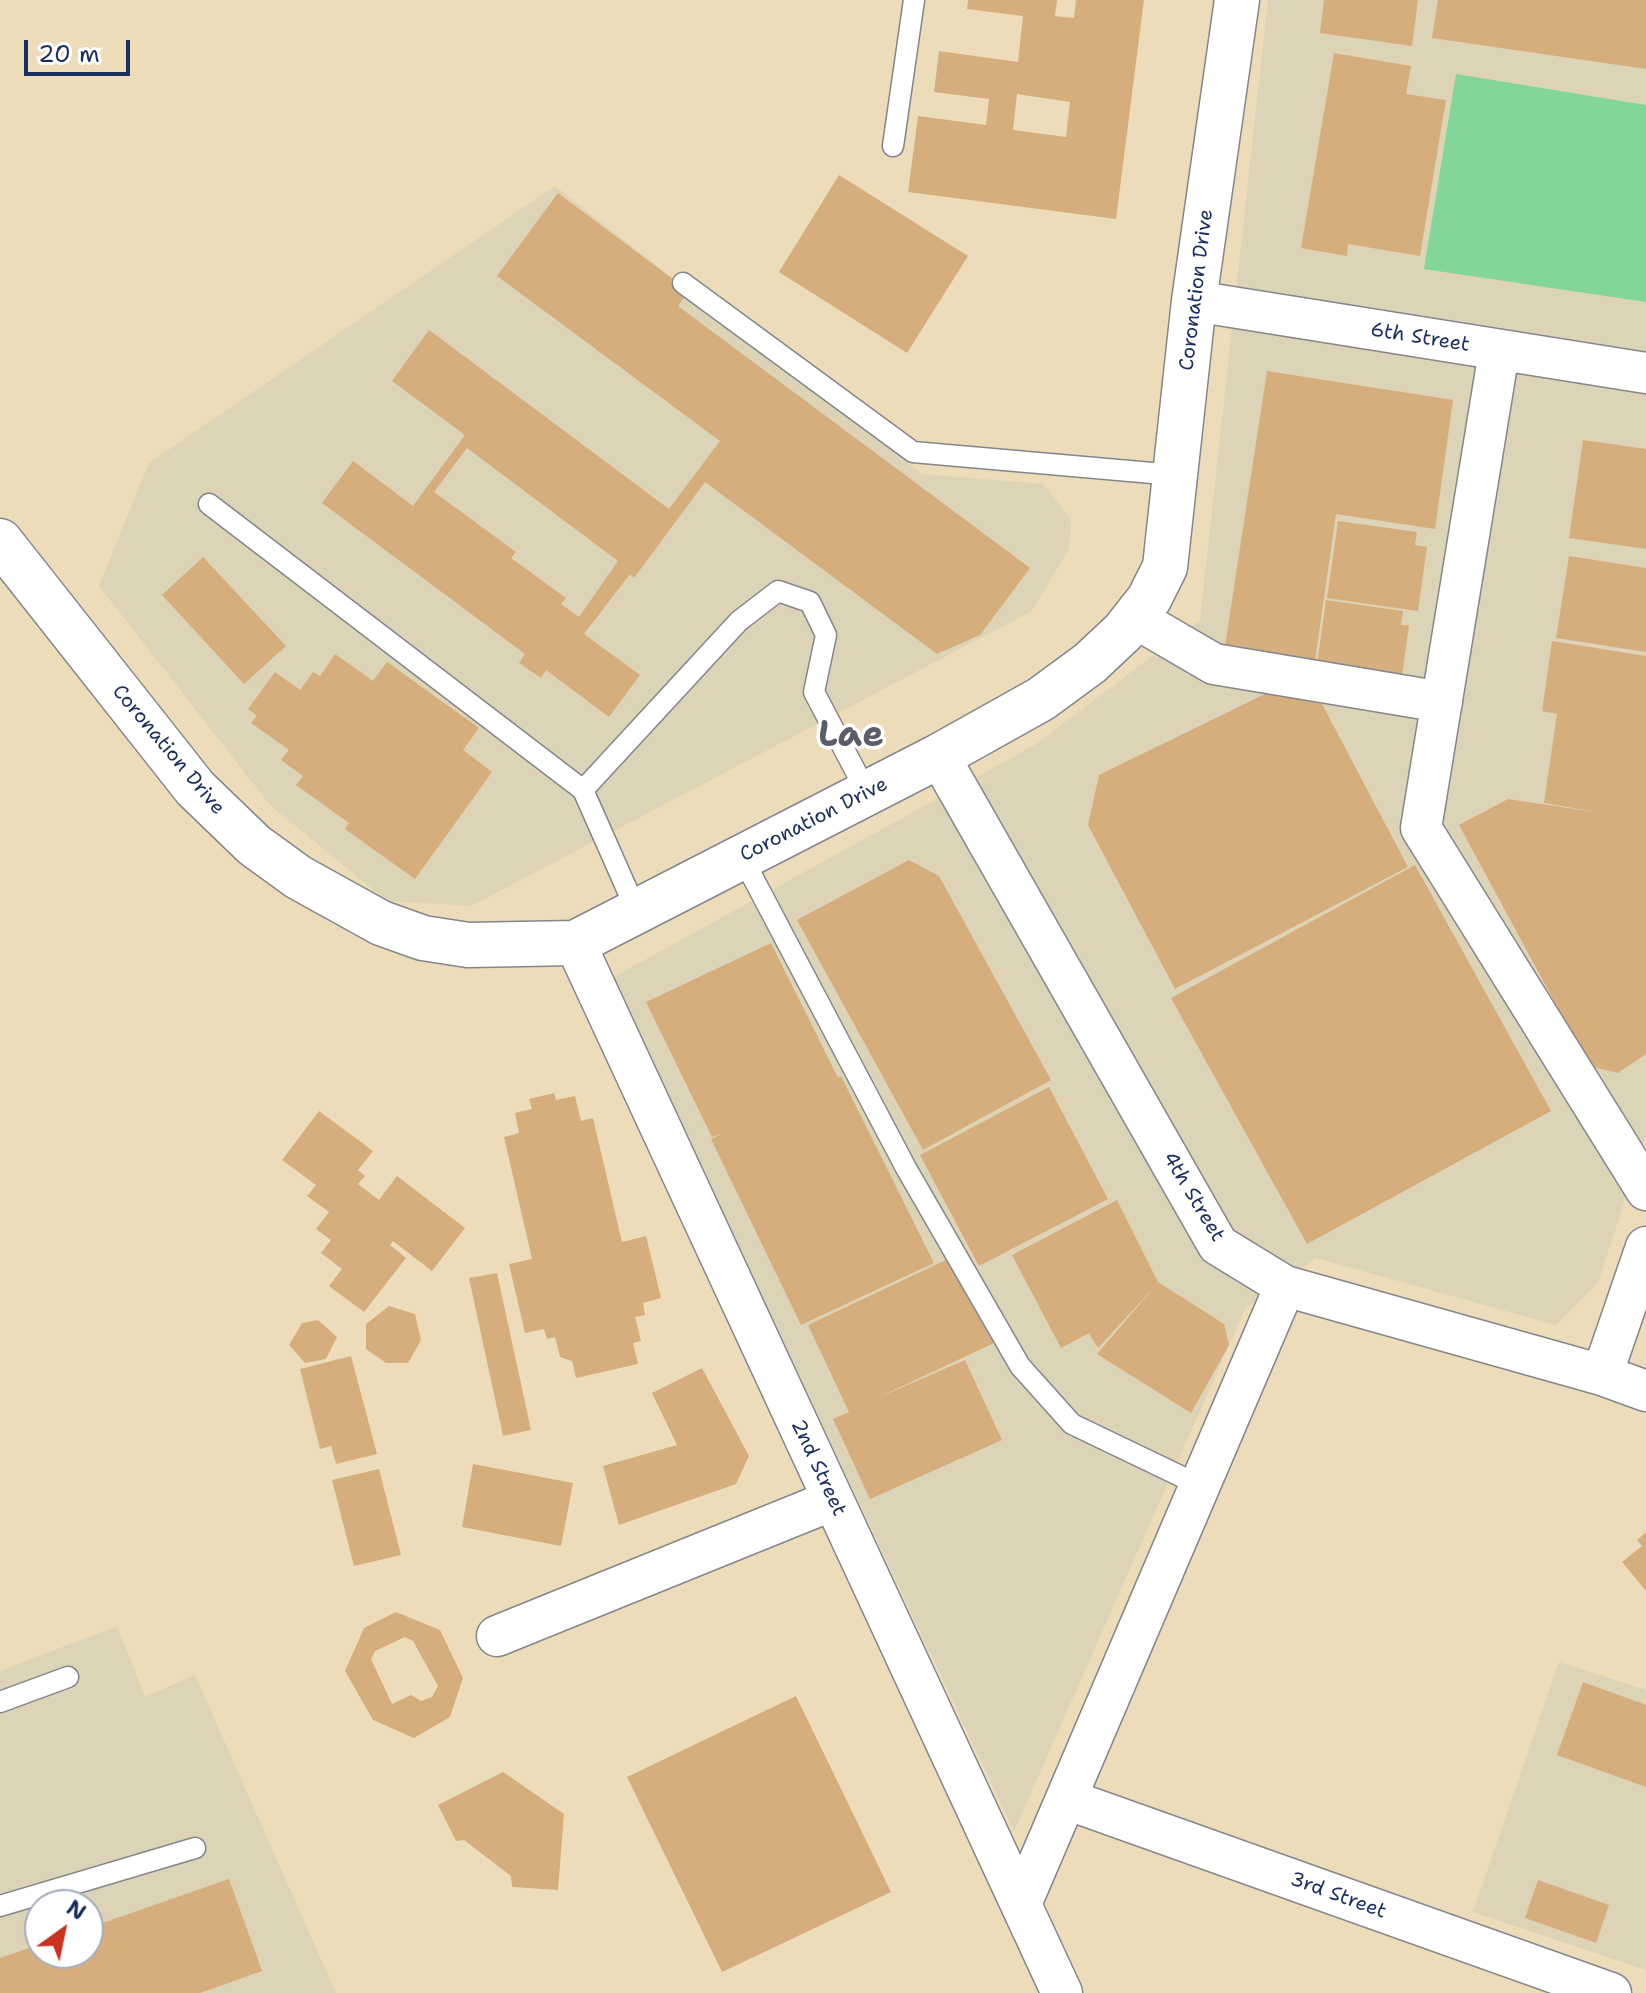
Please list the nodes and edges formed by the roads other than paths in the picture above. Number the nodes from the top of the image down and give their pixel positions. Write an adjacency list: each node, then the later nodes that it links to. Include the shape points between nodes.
1 (914, 0): 3 (lane)
2 (1237, 0): 5 (street, Coronation Drive)
3 (893, 146)
4 (683, 283): 8 (lane, via 913,452)
5 (1194, 301): 6 (street, 6th Street); 8 (street, Coronation Drive)
6 (1499, 352): 7 (street, 6th Street); 12 (street)
7 (1646, 373)
8 (1175, 475): 11 (street, Coronation Drive, via 1165,567)
9 (209, 504): 14 (lane)
10 (0, 541): 18 (street, Coronation Drive, via 195,788 254,845 298,877 381,923 423,938 468,945)
11 (1135, 618): 12 (street, via 1214,664); 13 (street, Coronation Drive, via 1090,663 1041,699)
12 (1442, 702): 19 (street, via 1421,828)
13 (939, 756): 15 (street, Coronation Drive); 21 (street, 4th Street, via 1218,1245)
14 (583, 790): 15 (lane, via 739,621 778,591 810,602 826,635 814,692); 17 (lane)
15 (867, 793): 16 (street, Coronation Drive)
16 (742, 857): 17 (street, Coronation Drive); 24 (lane, via 906,1168 1020,1366 1072,1424)
17 (637, 912): 18 (street, Coronation Drive)
18 (575, 943): 25 (street, 2nd Street)
19 (1646, 1190)
20 (1646, 1247): 22 (street)
21 (1285, 1286): 22 (street, 4th Street); 24 (street)
22 (1602, 1375): 23 (street, 4th Street)
23 (1646, 1391)
24 (1199, 1485): 29 (street)
25 (833, 1500): 26 (street); 31 (street, 2nd Street)
26 (497, 1636)
27 (68, 1677): 28 (lane)
28 (0, 1702)
29 (1066, 1799): 31 (street); 34 (street, 3rd Street)
30 (195, 1848): 32 (lane)
31 (1021, 1904): 33 (street, 2nd Street)
32 (0, 1906)
33 (1062, 1993)
34 (1611, 1993)

